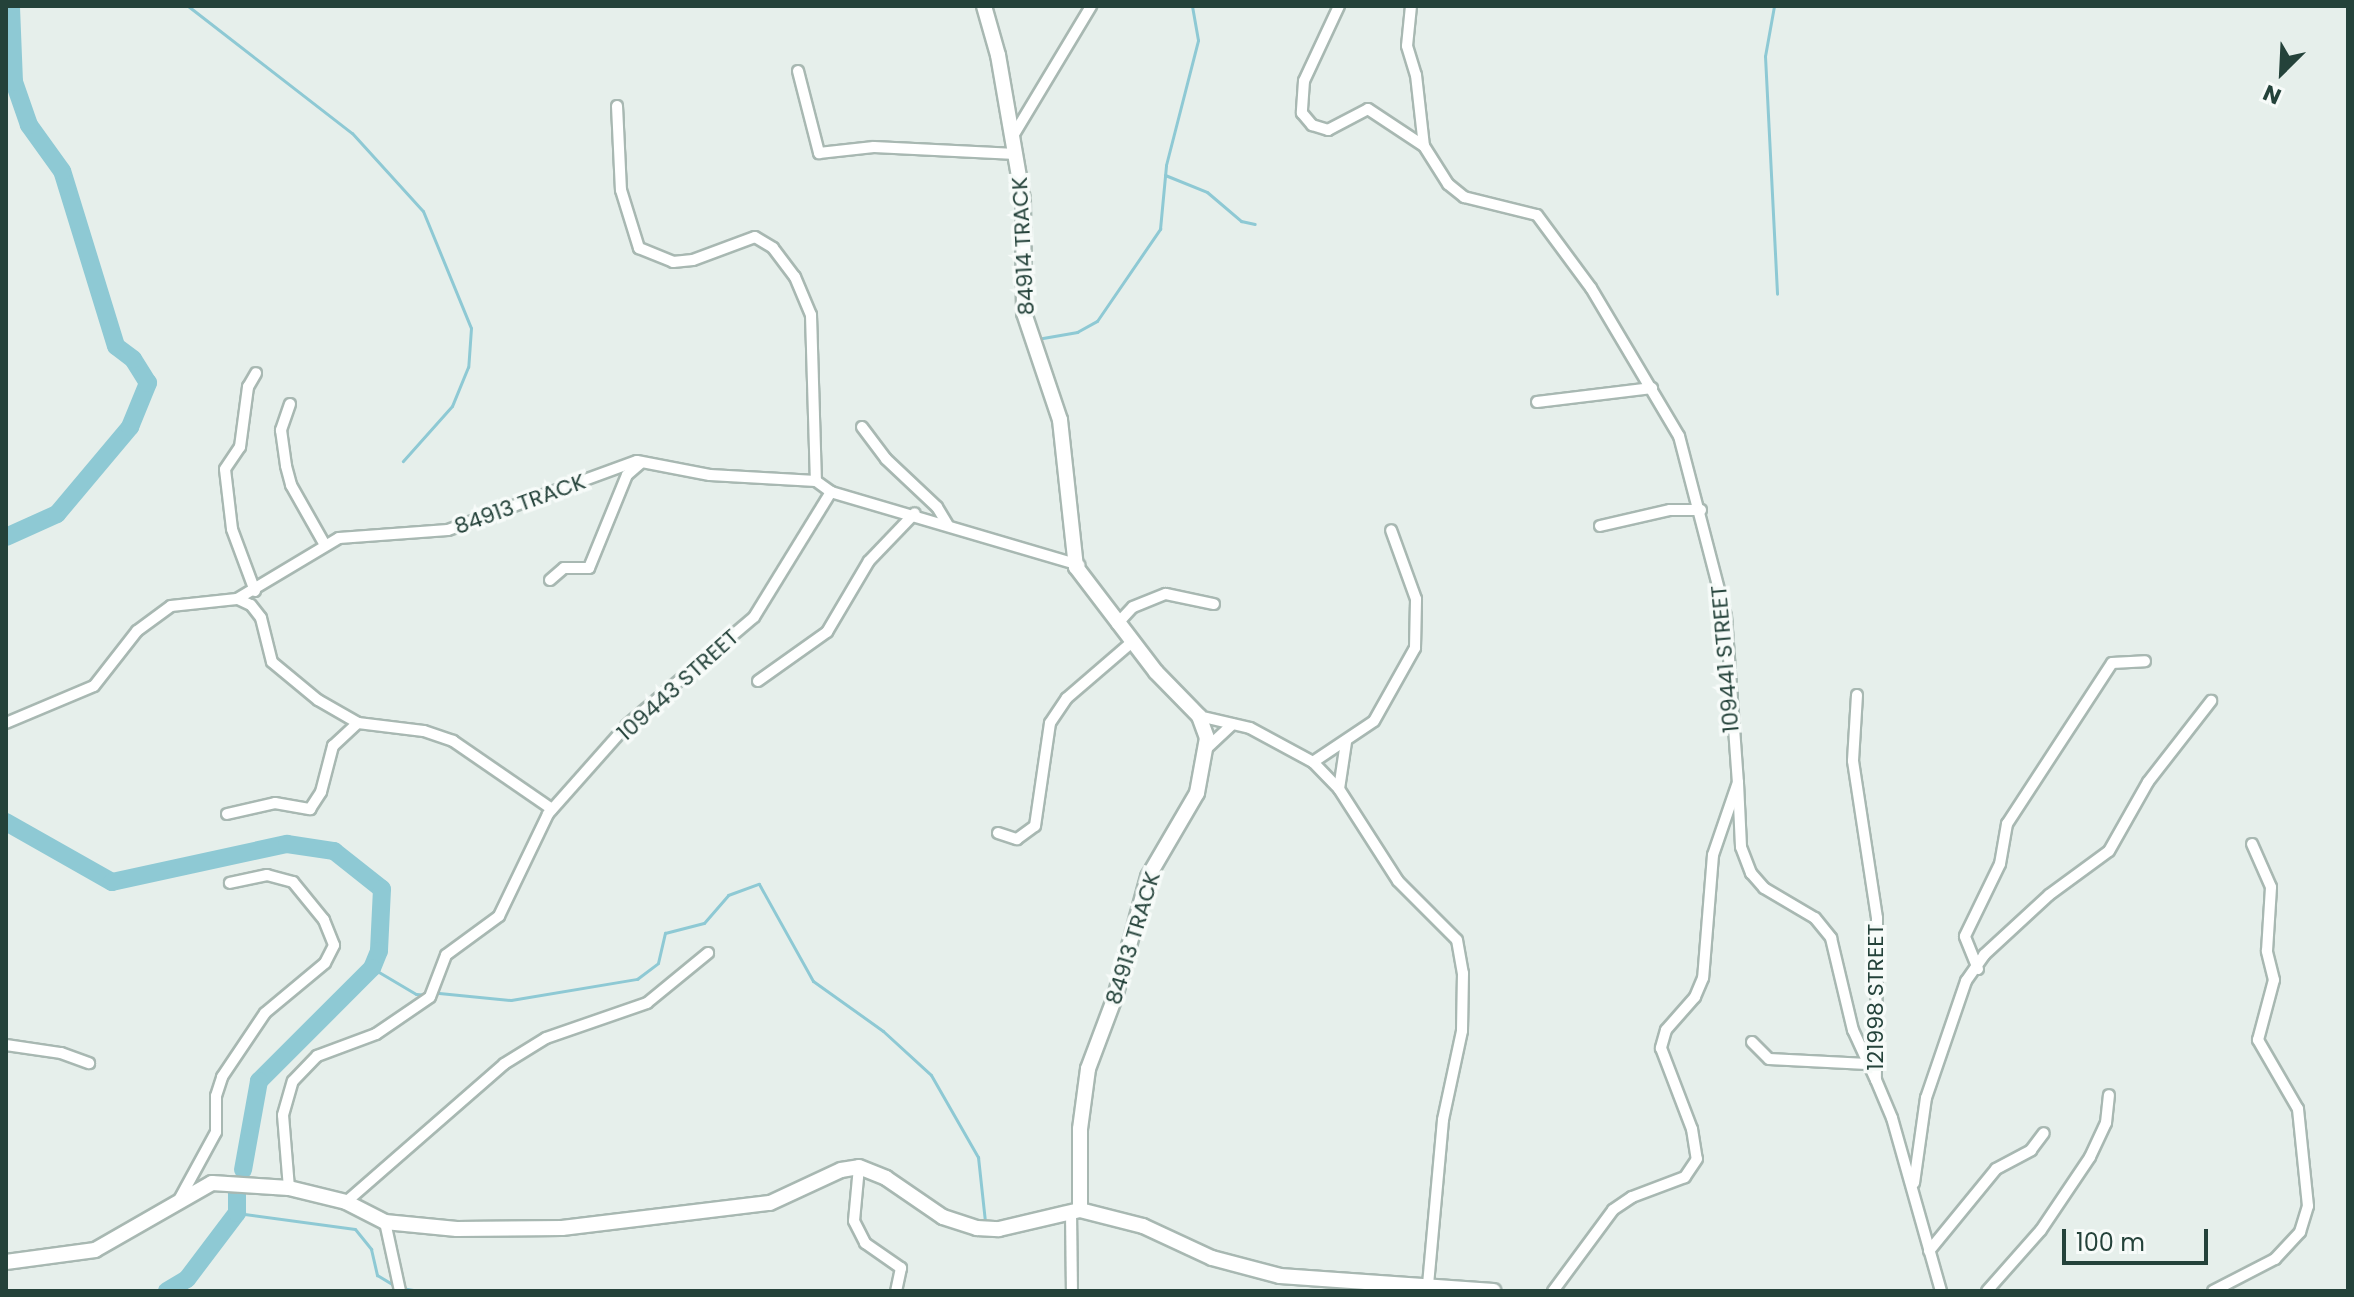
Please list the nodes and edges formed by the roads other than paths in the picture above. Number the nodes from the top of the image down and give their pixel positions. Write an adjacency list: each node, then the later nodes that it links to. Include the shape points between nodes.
1 (984, 6): 7 (street, 84914 TRACK)
2 (1091, 6): 7 (street)
3 (1339, 6): 8 (street, via 1304,81 1302,113 1312,125 1328,130 1368,109)
4 (1411, 6): 8 (street, 109441 STREET, via 1407,46 1416,75)
5 (798, 71): 9 (street, via 819,153 874,147)
6 (617, 106): 16 (street, via 621,190 639,248 673,262 755,237 773,248 795,277 811,315)
7 (1013, 136): 9 (street, 84914 TRACK)
8 (1424, 146): 11 (street, 109441 STREET, via 1448,184 1464,197 1497,208 1529,210 1544,221)
9 (1016, 154): 24 (street, 84914 TRACK, via 1023,200 1024,313 1060,420)
10 (256, 373): 26 (street, via 248,387 240,447 225,469 234,508 232,529)
11 (1652, 388): 12 (street); 18 (street, 109441 STREET, via 1679,436)
12 (1537, 402)
13 (290, 404): 23 (street, via 281,430 288,476)
14 (862, 427): 20 (street)
15 (654, 463): 16 (street, 84913 TRACK, via 710,475); 23 (street, 84913 TRACK, via 624,464 448,530 350,534); 25 (street, via 638,463 627,475 589,568 564,568)
16 (816, 481): 17 (street)
17 (831, 492): 19 (street); 44 (street, 109443 STREET, via 754,617 628,724 589,774)
18 (1701, 510): 21 (street, via 1670,510); 42 (street, 109441 STREET, via 1726,616)
19 (915, 513): 20 (street); 32 (street, via 869,561 827,632)
20 (948, 525): 24 (street)
21 (1600, 526)
22 (1391, 530): 39 (street, via 1410,572 1418,639 1379,714)
23 (325, 545): 26 (street, 84913 TRACK)
24 (1080, 570): 29 (street, 84913 TRACK)
25 (550, 580)
26 (255, 591): 27 (street, 84913 TRACK)
27 (237, 599): 36 (street, 84913 TRACK, via 165,608 137,631 94,686); 37 (street, via 256,610 280,671)
28 (1214, 604): 29 (street, via 1166,594 1133,607)
29 (1117, 624): 30 (street, 84913 TRACK)
30 (1132, 642): 35 (street, 84913 TRACK); 46 (street, via 1067,698 1050,723 1035,826 1017,839)
31 (2145, 661): 50 (street, via 2112,663 2007,824 2000,864 1965,936)
32 (758, 681)
33 (1857, 695): 55 (street, 121998 STREET, via 1853,761 1877,918)
34 (2211, 701): 50 (street, via 2148,782 2109,851 2049,895 1984,955)
35 (1199, 716): 38 (street); 40 (street, 84913 TRACK)
36 (6, 723)
37 (358, 723): 44 (street, via 438,735); 45 (street, via 333,746 321,792 310,809 275,803)
38 (1233, 724): 40 (street); 41 (street)
39 (1346, 742): 41 (street); 43 (street)
40 (1207, 748): 63 (street, 84913 TRACK, via 1197,793 1142,894 1122,977 1088,1069)
41 (1313, 762): 43 (street)
42 (1738, 782): 54 (street, via 1747,865 1764,888 1804,910 1831,938); 73 (street, 109441 STREET, via 1713,855 1703,978 1695,997 1661,1040 1663,1062 1692,1129 1697,1159 1685,1177 1613,1210)
43 (1339, 789): 67 (street, via 1398,881 1452,932 1460,954 1462,1031 1443,1120)
44 (552, 809): 59 (street, 109443 STREET, via 499,916 446,955 424,1004 376,1034 317,1056 293,1081 283,1115)
45 (227, 814)
46 (998, 833)
47 (2252, 844): 76 (street, via 2271,887 2266,943 2274,980 2258,1040 2298,1109 2308,1206 2300,1232 2275,1259)
48 (230, 883): 60 (street, via 267,875 293,882 324,920 334,945 325,963 265,1013 222,1077 216,1132)
49 (708, 953): 62 (street, via 647,1003 546,1038 504,1064)
50 (1978, 969): 61 (street, via 1966,981 1926,1098 1914,1159)
51 (1752, 1042): 54 (street, via 1769,1059)
52 (6, 1045): 53 (street)
53 (89, 1063)
54 (1867, 1064): 55 (street)
55 (1876, 1080): 61 (street, 121998 STREET)
56 (2109, 1095): 75 (street, via 2106,1123 2090,1157 2041,1230)
57 (2044, 1133): 65 (street, via 2031,1150 1996,1169)
58 (859, 1167): 63 (street, via 886,1178 943,1217 977,1228 999,1229); 64 (street, via 770,1203 707,1213 562,1228 457,1229); 70 (street, via 854,1221 865,1243 901,1268)
59 (289, 1188): 60 (street, via 212,1183); 62 (street)
60 (179, 1200): 66 (street, via 148,1224 95,1250)
61 (1915, 1201): 65 (street, 121998 STREET)
62 (346, 1202): 64 (street)
63 (1076, 1211): 68 (street, via 1143,1226 1251,1270); 71 (street)
64 (385, 1222): 69 (street)
65 (1929, 1251): 74 (street, 121998 STREET)
66 (6, 1262)
67 (1428, 1286): 68 (street); 72 (street)
68 (1362, 1288)
69 (400, 1291)
70 (896, 1291)
71 (1072, 1291)
72 (1493, 1291)
73 (1553, 1291)
74 (1941, 1291)
75 (1987, 1291)
76 (2213, 1291)

